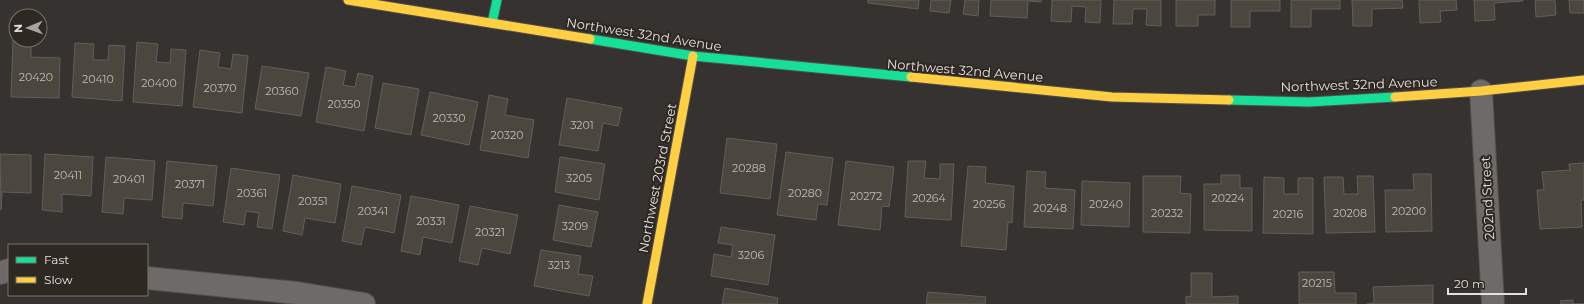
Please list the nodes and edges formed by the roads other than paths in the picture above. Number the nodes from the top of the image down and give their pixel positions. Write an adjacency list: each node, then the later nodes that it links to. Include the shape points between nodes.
1 (348, 0): 3 (street, Northwest 32nd Avenue)
2 (497, 0): 3 (street)
3 (492, 23): 4 (street, Northwest 32nd Avenue)
4 (693, 56): 6 (street, Northwest 32nd Avenue, via 1112,97 1309,102); 9 (street, Northwest 203rd Street)
5 (1584, 80): 6 (street, Northwest 32nd Avenue)
6 (1481, 91): 10 (street, 202nd Street)
7 (148, 278): 8 (street, via 297,293)
8 (364, 304)
9 (647, 304)
10 (1493, 304)

